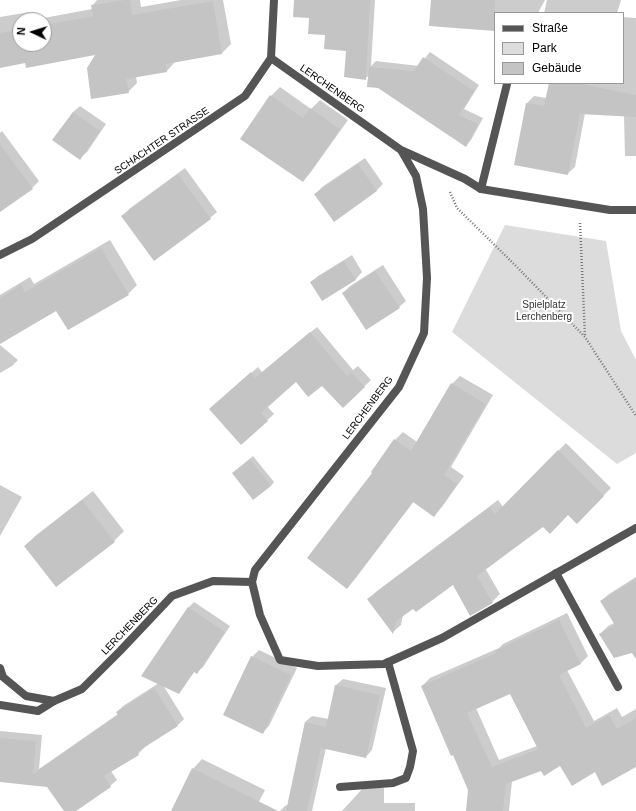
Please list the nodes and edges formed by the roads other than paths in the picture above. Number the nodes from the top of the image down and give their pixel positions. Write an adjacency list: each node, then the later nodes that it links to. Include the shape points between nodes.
1 (274, 0): 2 (street)
2 (271, 58): 4 (street, LERCHENBERG); 7 (street, SCHACHTER STRASSE, via 245,96 32,239)
3 (507, 84): 5 (street)
4 (401, 150): 5 (street, LERCHENBERG); 10 (street, LERCHENBERG, via 416,176 423,209 427,278 424,333 399,387 255,570)
5 (481, 189): 6 (street, LERCHENBERG, via 610,210)
6 (636, 210)
7 (0, 255)
8 (636, 528): 9 (street)
9 (556, 573): 11 (street, via 442,638); 13 (street)
10 (252, 582): 11 (street, via 260,615 280,660 318,666); 14 (street, LERCHENBERG, via 213,581 172,596 82,689)
11 (388, 662): 16 (street, via 413,751 406,778 393,783)
12 (0, 668): 14 (street, via 3,677 26,696)
13 (618, 687)
14 (54, 701): 15 (street, LERCHENBERG, via 38,711)
15 (0, 705)
16 (340, 787)

